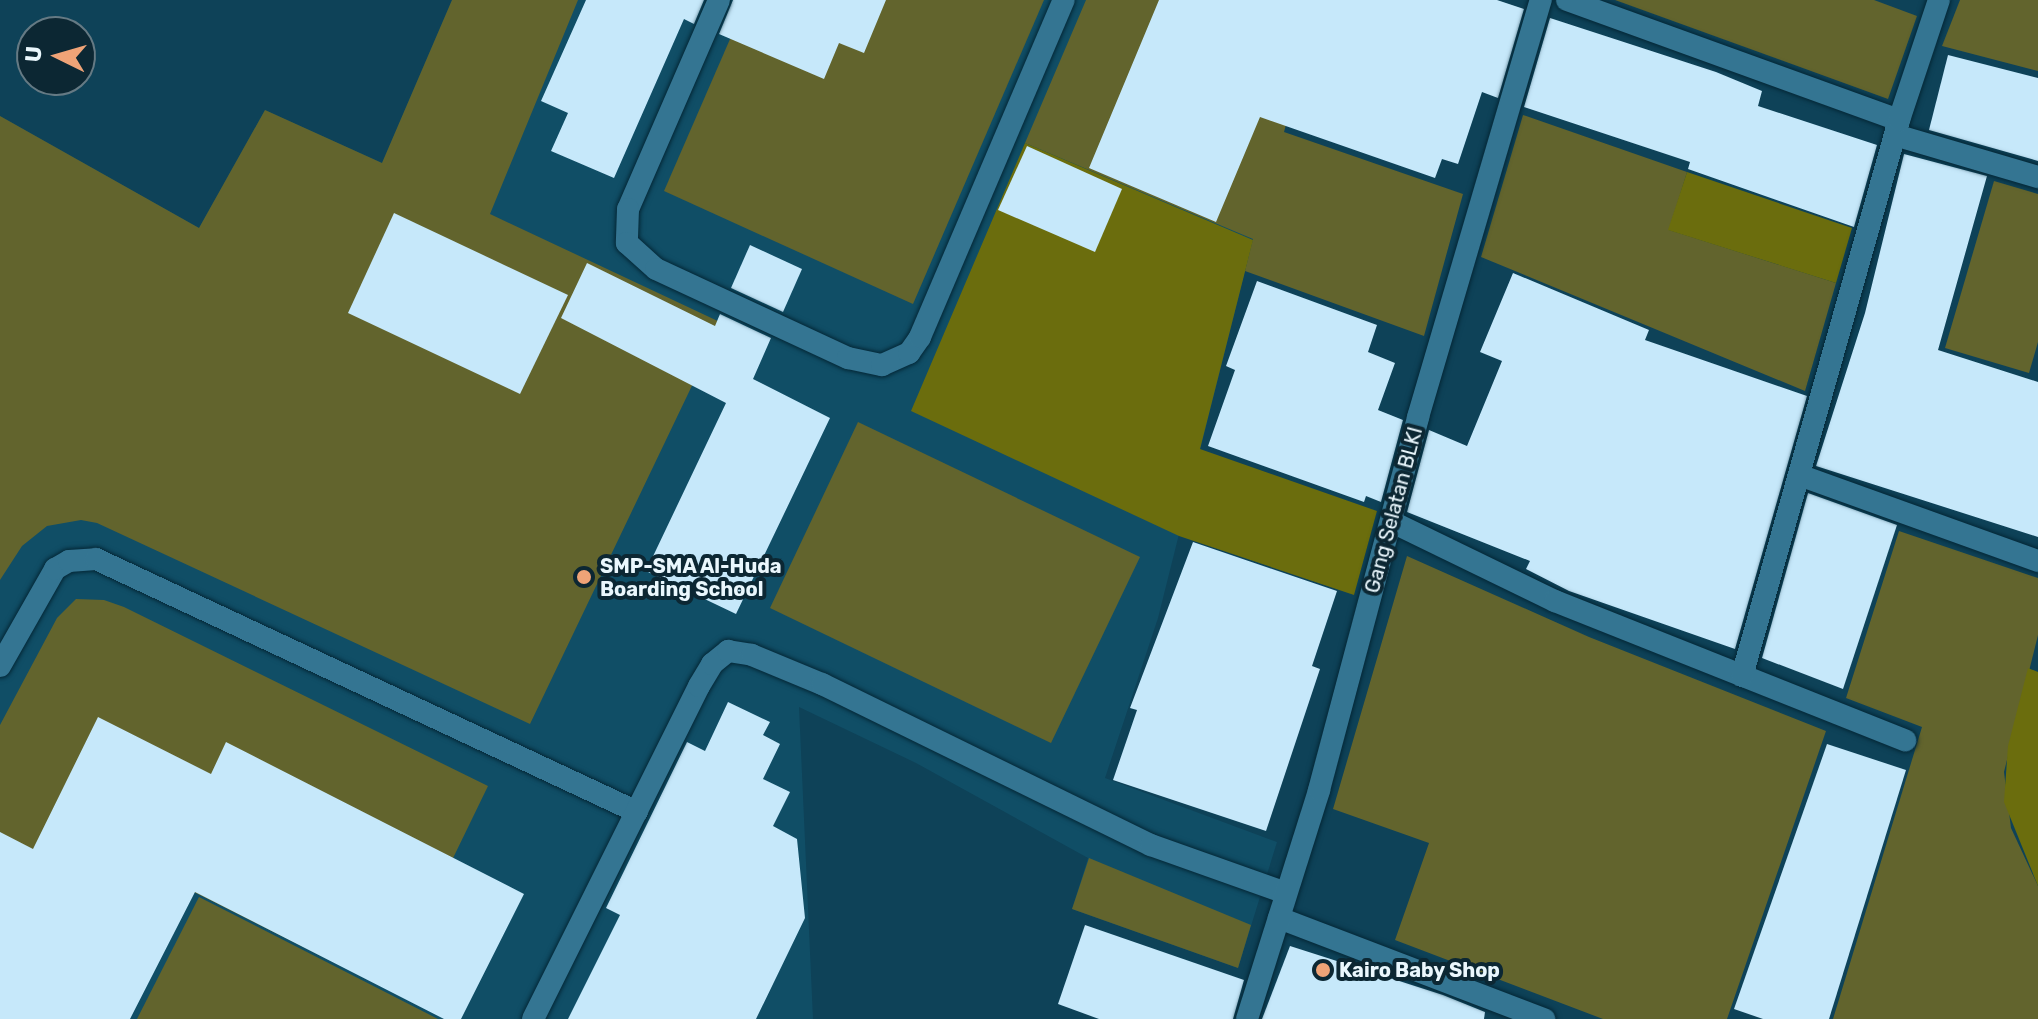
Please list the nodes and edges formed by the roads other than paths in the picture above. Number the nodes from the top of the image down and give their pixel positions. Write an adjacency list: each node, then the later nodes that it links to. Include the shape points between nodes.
1 (719, 0): 2 (street, via 628,209 627,243 656,269 848,358 882,365 909,353 920,337)
2 (1064, 0)
3 (1541, 0): 9 (street, Gang Selatan BLKI)
4 (1567, 0): 6 (street)
5 (1939, 0): 6 (street)
6 (1897, 127): 7 (street); 8 (street)
7 (2038, 177)
8 (1799, 475): 10 (street); 12 (street)
9 (1392, 522): 12 (street, via 1516,584); 15 (street, Gang Selatan BLKI)
10 (2038, 561)
11 (0, 666): 14 (street, via 55,569 69,561 96,559)
12 (1742, 676): 13 (street)
13 (1905, 740)
14 (637, 812): 15 (street, via 712,664 728,651 739,651 822,684 1163,850); 17 (street)
15 (1286, 893): 16 (street, Gang Selatan BLKI)
16 (1279, 918): 18 (street, Gang Selatan BLKI); 19 (street)
17 (533, 1019)
18 (1247, 1019)
19 (1544, 1019)

